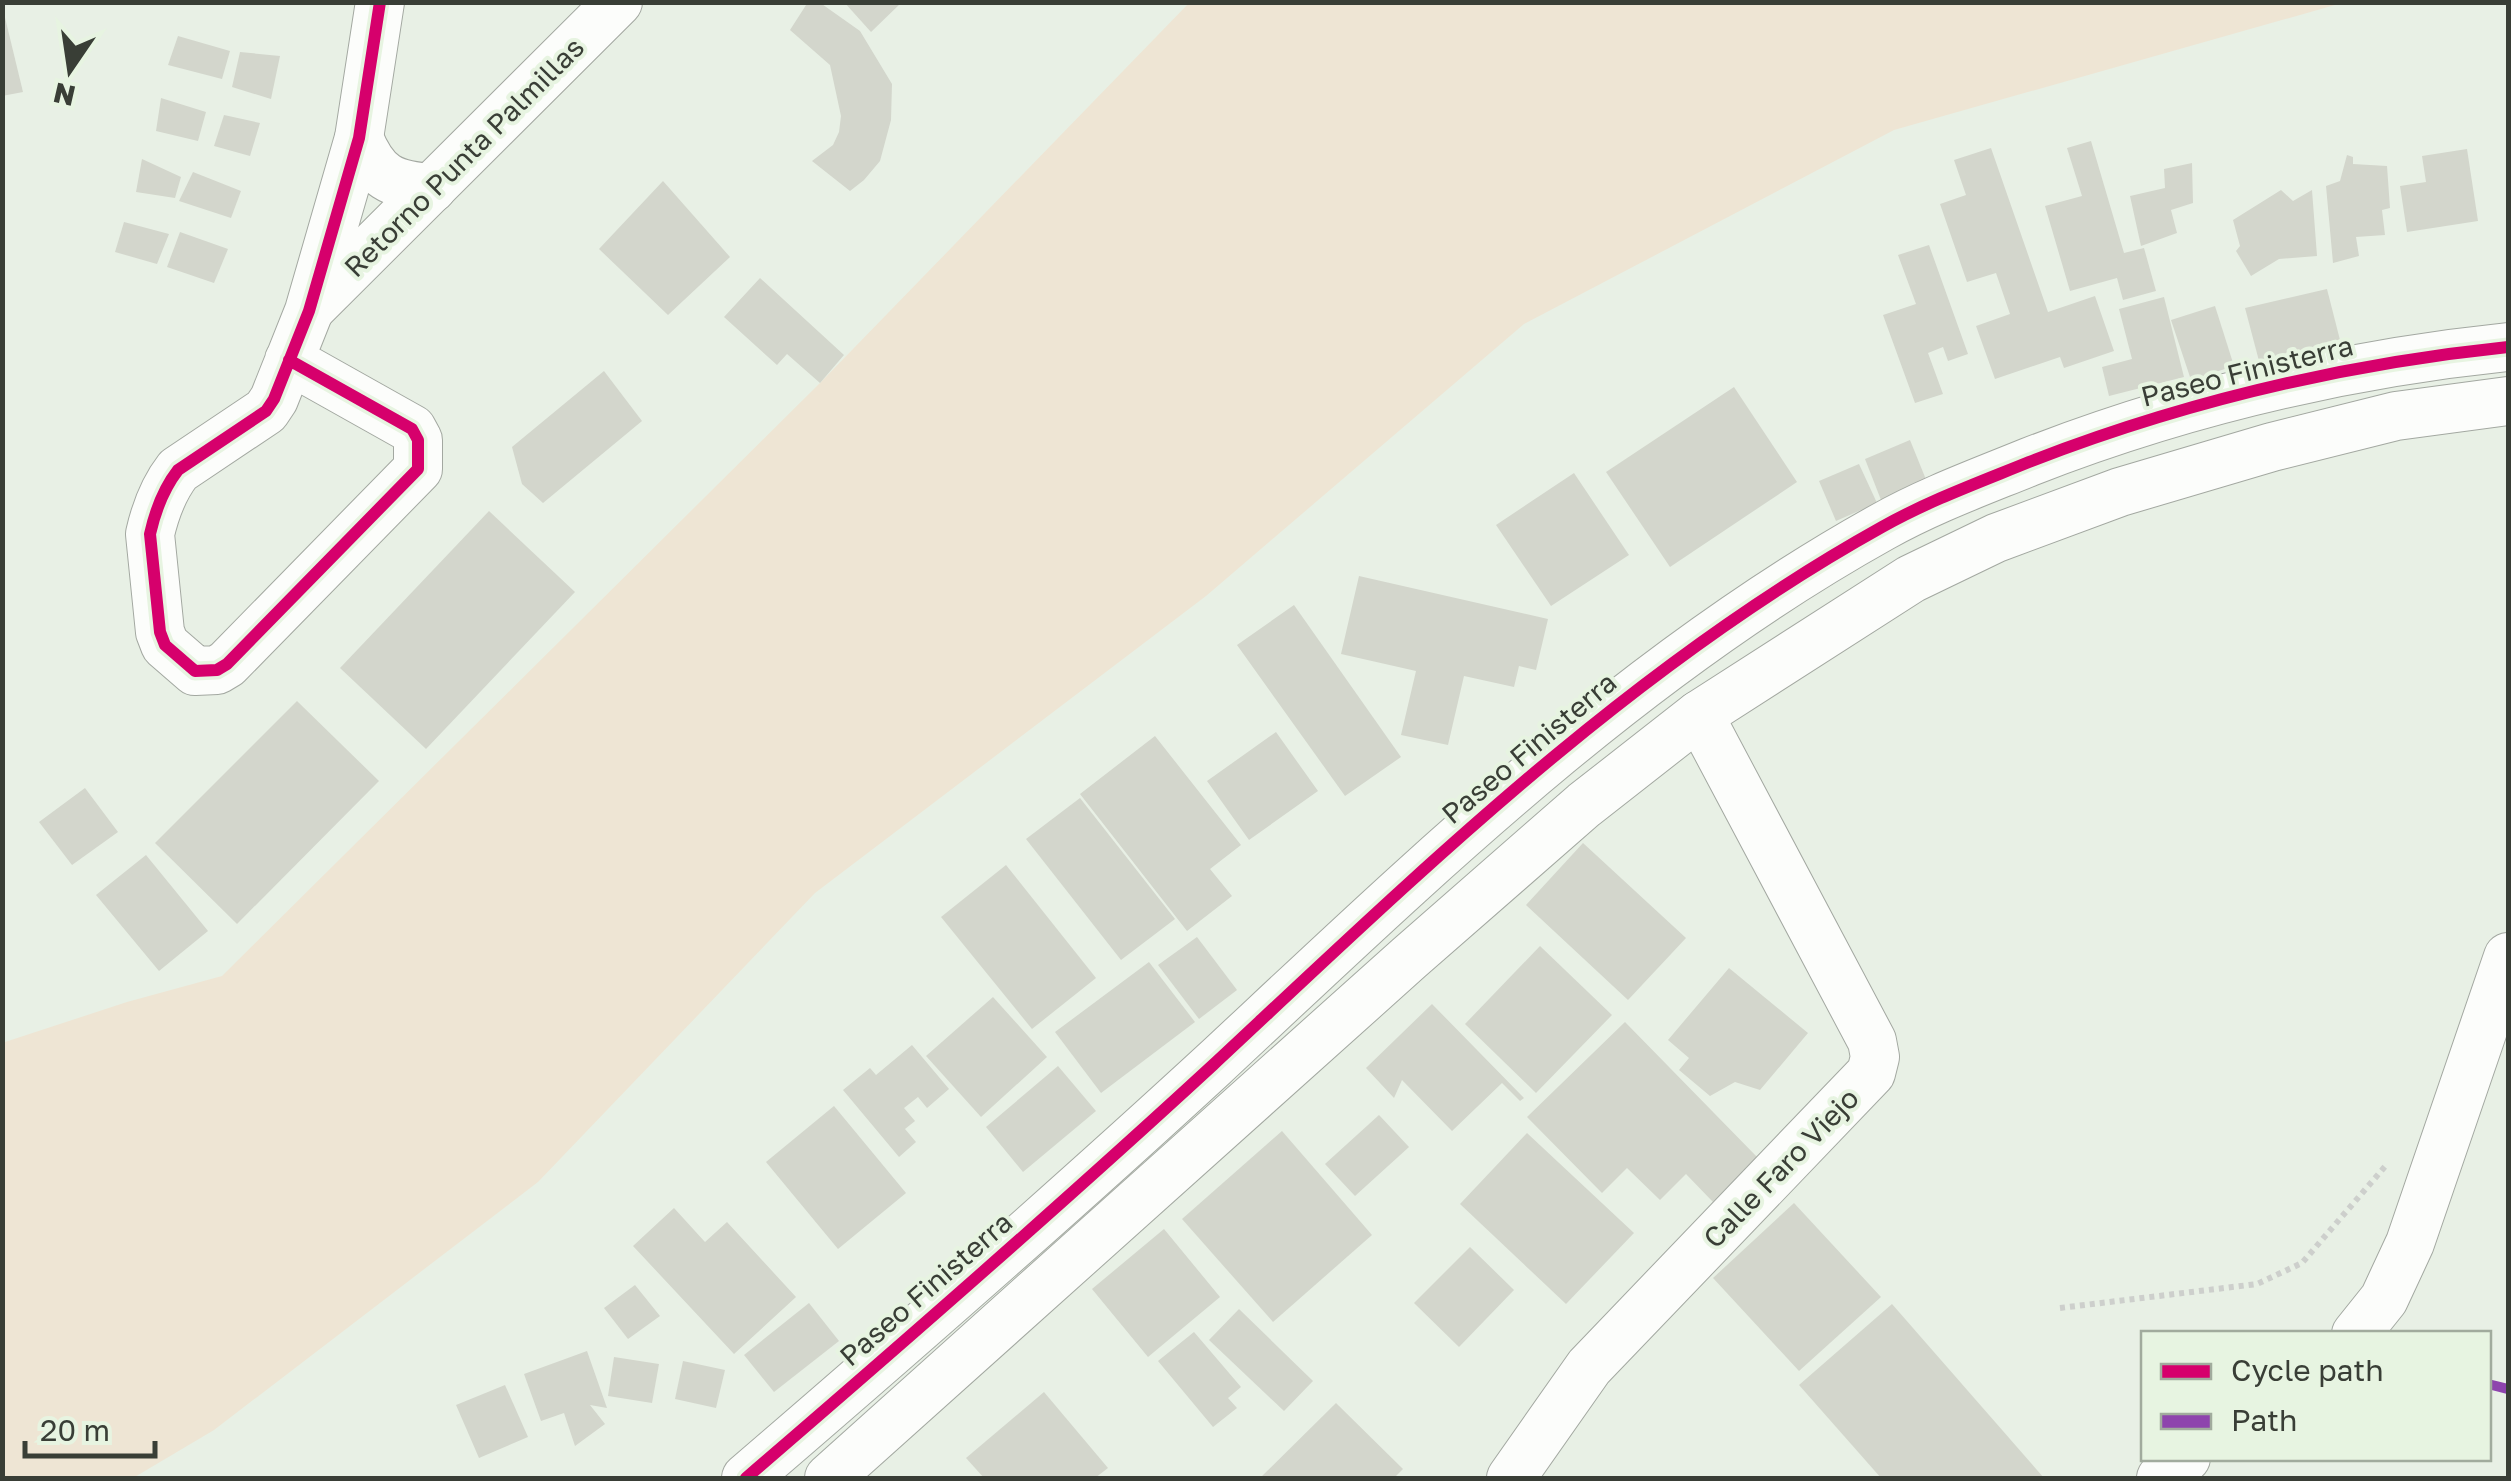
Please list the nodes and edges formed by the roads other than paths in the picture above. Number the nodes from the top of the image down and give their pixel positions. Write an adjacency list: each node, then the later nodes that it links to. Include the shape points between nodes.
1 (380, 2): 3 (street, Retorno Punta Palmillas)
2 (618, 2): 4 (street, Retorno Punta Palmillas)
3 (359, 138): 4 (street, via 371,166 402,186); 5 (street, Retorno Punta Palmillas)
4 (432, 188): 5 (street, Retorno Punta Palmillas)
5 (308, 311): 7 (street, Retorno Punta Palmillas)
6 (2508, 347): 9 (street, Paseo Finisterra, via 2294,380 2102,434)
7 (289, 360): 7 (street, Retorno Punta Palmillas, via 412,428 418,469 227,664 194,671 160,632 153,521 178,470 266,411)
8 (2508, 402): 10 (street, via 2396,416 2120,492 1996,538)
9 (1884, 526): 10 (street); 14 (street, Paseo Finisterra, via 1666,666 1532,774)
10 (1911, 579): 11 (street)
11 (1699, 715): 15 (street, via 1438,932); 19 (street, Calle Faro Viejo, via 1875,1057 1871,1073 1589,1367)
12 (2508, 957): 13 (street, via 2410,1242 2384,1298)
13 (2358, 1331)
14 (903, 1343): 15 (street, Paseo Finisterra); 17 (street, Paseo Finisterra)
15 (938, 1380): 18 (street)
16 (2182, 1461): 20 (street)
17 (746, 1478)
18 (829, 1478)
19 (1510, 1478)
20 (2161, 1478)

